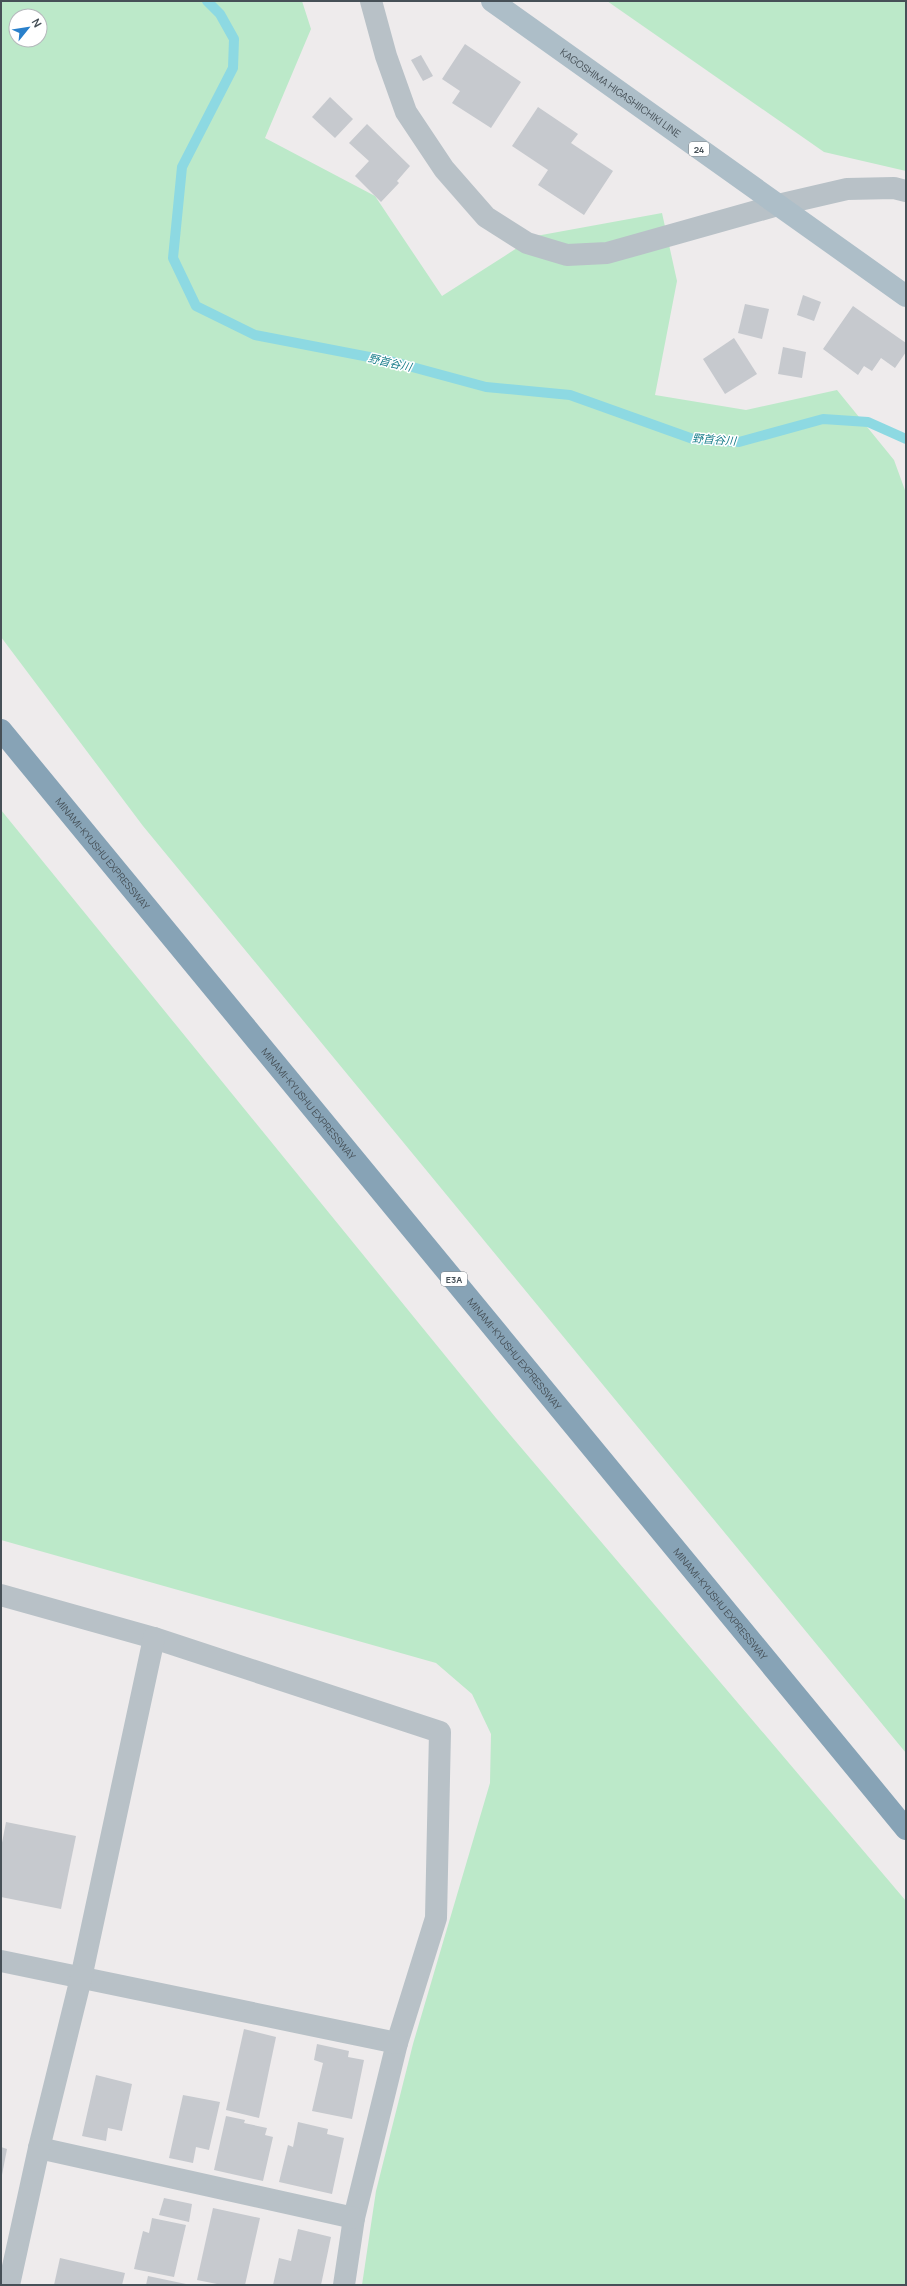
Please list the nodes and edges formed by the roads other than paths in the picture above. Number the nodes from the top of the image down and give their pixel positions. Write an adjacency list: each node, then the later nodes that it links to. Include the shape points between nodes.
1 (371, 1): 4 (street, via 386,56 406,112 444,169 486,217 527,243 567,255 607,252)
2 (492, 1): 4 (main road, KAGOSHIMA HIGASHIICHIKI LINE / 24)
3 (906, 190): 4 (street, via 847,189)
4 (778, 205): 5 (main road, KAGOSHIMA HIGASHIICHIKI LINE / 24)
5 (906, 296)
6 (1, 730): 9 (highway, MINAMI-KYUSHU EXPRESSWAY / E3A)
7 (1, 1595): 8 (street)
8 (154, 1638): 11 (street); 12 (street, via 440,1732 436,1918)
9 (906, 1829)
10 (1, 1961): 11 (street)
11 (81, 1978): 12 (street); 13 (street)
12 (397, 2043): 14 (street)
13 (39, 2148): 14 (street); 15 (street)
14 (354, 2218): 16 (street)
15 (9, 2285)
16 (344, 2285)

